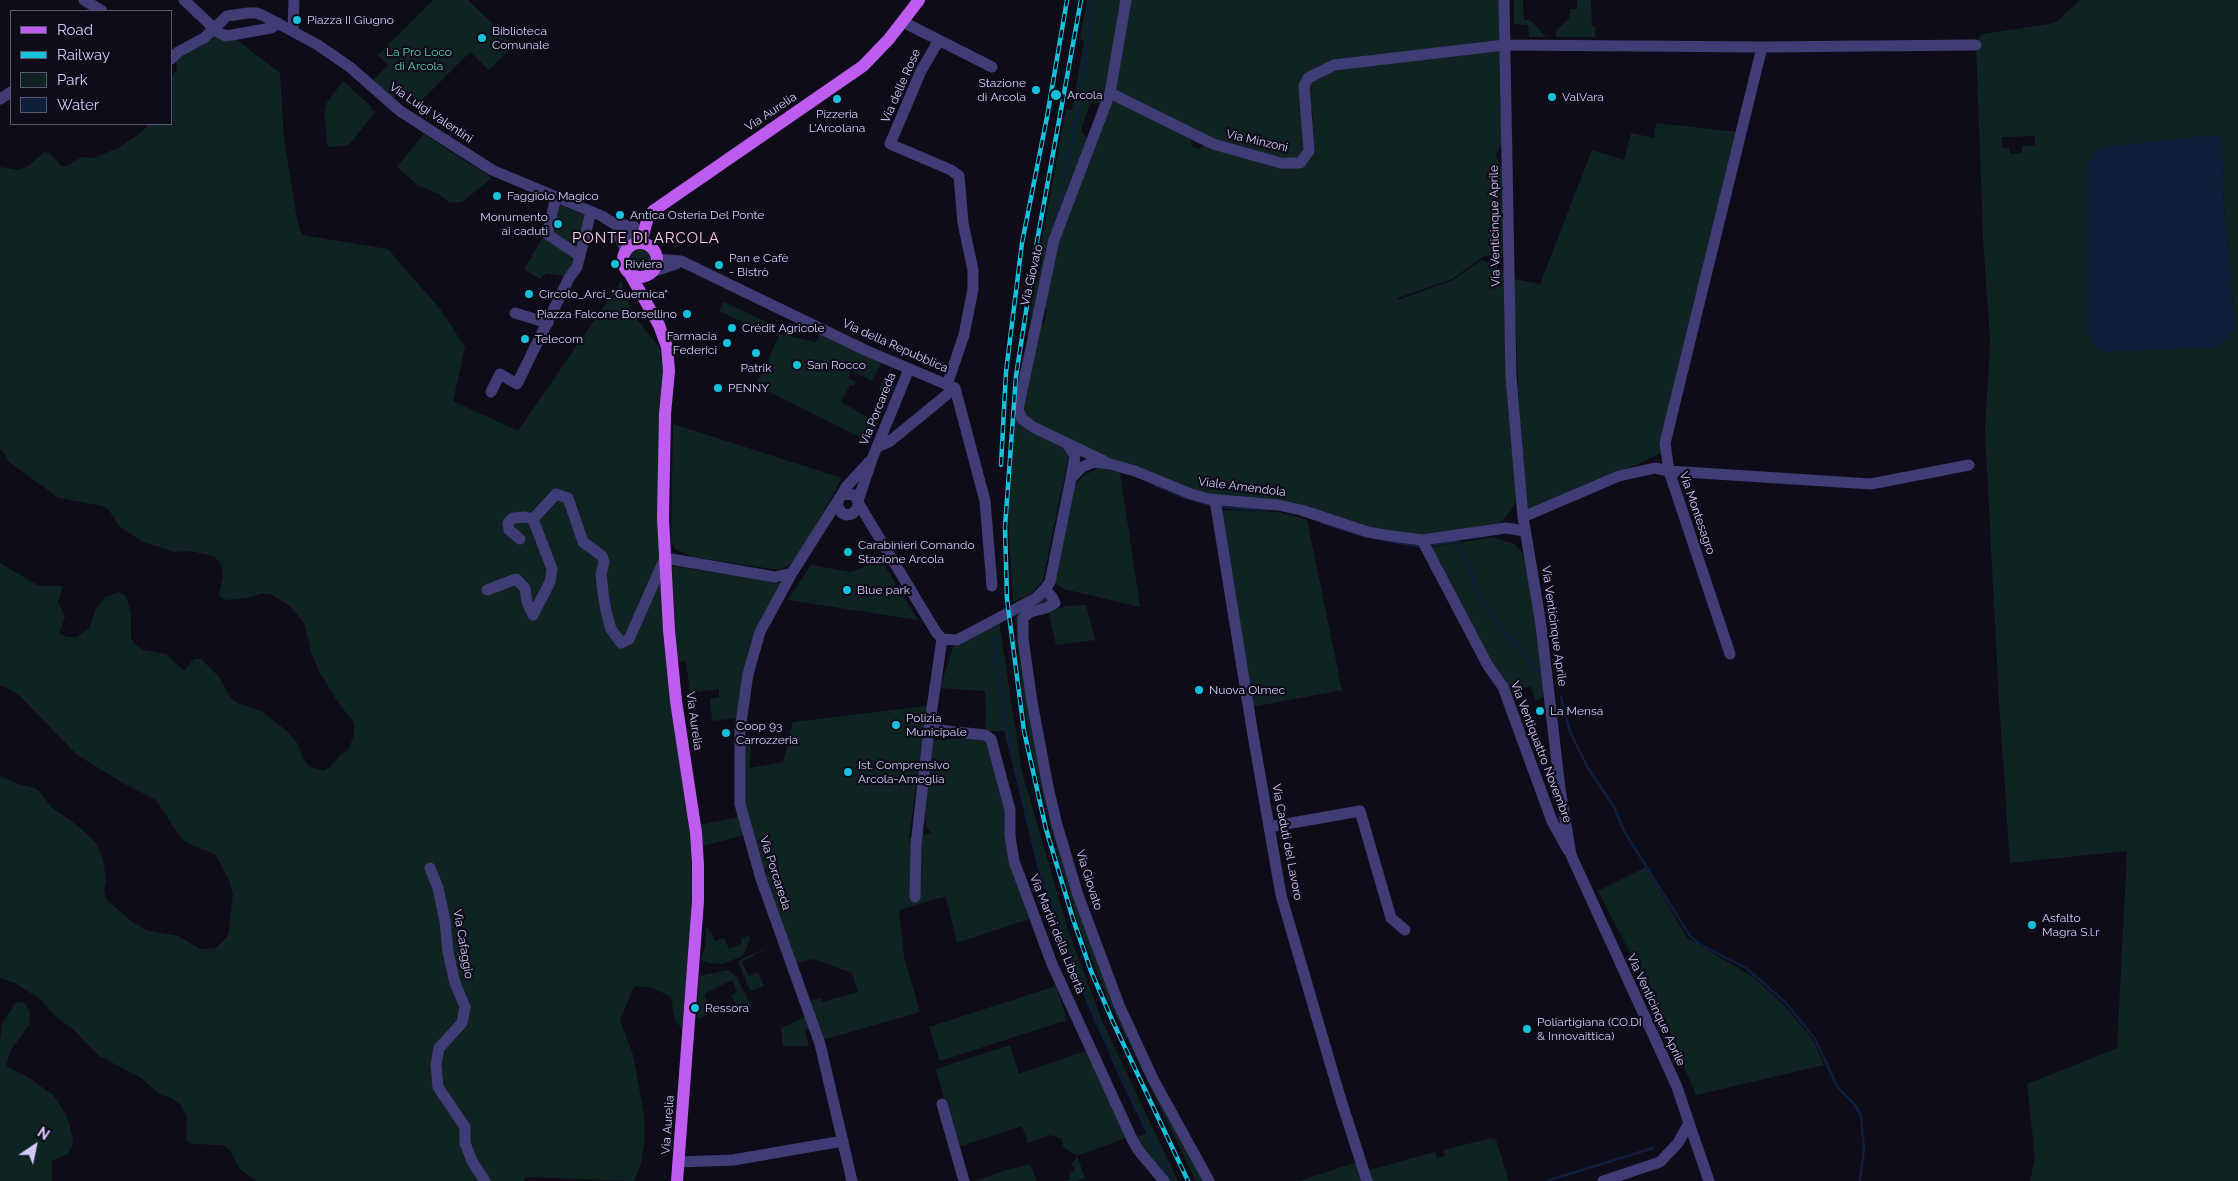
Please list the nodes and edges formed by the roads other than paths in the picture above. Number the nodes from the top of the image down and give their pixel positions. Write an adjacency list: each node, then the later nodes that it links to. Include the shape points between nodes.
1 (84, 0): 7 (street)
2 (184, 0): 9 (street, via 226,36 271,28)
3 (294, 0): 10 (street)
4 (919, 0): 8 (main road, Via Aurelia)
5 (1126, 0): 17 (street)
6 (1504, 0): 12 (street, Via Venticinque Aprile)
7 (100, 10)
8 (903, 22): 11 (street); 20 (main road, Via Aurelia, via 863,66)
9 (278, 23): 10 (street, Via Luigi Valentini); 15 (street, Via Luigi Valentini, via 257,13 239,13 223,18 204,38)
10 (293, 31): 18 (street, Via Luigi Valentini, via 340,60 400,111 492,170)
11 (939, 40): 16 (street); 33 (street, Via delle Rose, via 921,71 890,144 957,173 960,180 973,289)
12 (1505, 44): 14 (street); 17 (street, Via Minzoni, via 1334,65 1320,71 1308,78 1304,86 1309,151 1300,163 1281,163 1213,144); 46 (street, Via Venticinque Aprile, via 1511,377)
13 (1976, 45): 14 (street)
14 (1762, 47): 40 (street, via 1665,443)
15 (172, 58)
16 (992, 67)
17 (1110, 93): 35 (street, Via Giovato, via 1054,240 1019,400 1022,419)
18 (556, 197): 19 (street, Via Luigi Valentini); 24 (street, via 547,234)
19 (591, 212): 21 (street, Via Luigi Valentini); 24 (street)
20 (648, 217): 22 (main road, Via Aurelia); 23 (main road)
21 (612, 222): 22 (street, Via Luigi Valentini); 23 (street, Via Luigi Valentini)
22 (636, 227): 23 (main road)
23 (634, 246): 25 (main road, via 652,248); 28 (main road, via 623,263)
24 (580, 256): 31 (street)
25 (656, 259): 26 (street, Via della Repubblica); 27 (main road)
26 (688, 264): 27 (street, via 675,264); 32 (street, Via della Repubblica)
27 (649, 273): 28 (main road); 29 (main road)
28 (630, 274): 29 (main road, Via Aurelia)
29 (648, 304): 53 (main road, Via Aurelia, via 667,347 669,371 662,478)
30 (515, 313): 31 (street)
31 (548, 323): 34 (street, via 517,384 500,374)
32 (909, 369): 33 (street, Via della Repubblica); 36 (street, Via Porcareda)
33 (951, 387): 36 (street, via 889,442); 55 (street, via 985,501)
34 (491, 392)
35 (1067, 444): 38 (street, Via Giovato); 41 (street, via 1075,456)
36 (877, 447): 37 (street, Via Porcareda)
37 (872, 459): 42 (street); 43 (street, Via Porcareda)
38 (1110, 464): 41 (street, Viale Amendola, via 1094,462); 44 (street, Viale Amendola, via 1135,471)
39 (1969, 465): 40 (street, via 1871,484)
40 (1669, 471): 46 (street, Via Montesagro, via 1655,468 1619,476); 59 (street, Via Montesagro)
41 (1071, 478): 56 (street, via 1050,582)
42 (839, 499): 43 (street, via 851,493); 45 (street, via 839,510); 51 (street)
43 (859, 502): 45 (street, via 858,508); 48 (street)
44 (1215, 505): 52 (street, Viale Amendola, via 1278,505); 61 (street, Via Caduti del Lavoro)
45 (849, 514): 48 (street); 51 (street, via 832,523)
46 (1523, 517): 49 (street, Via Venticinque Aprile)
47 (533, 519): 50 (street, via 513,518 508,523 509,530); 53 (street, via 556,494 568,498 583,542 602,556 606,611 611,629 621,643 629,638); 57 (street, via 552,569 550,582 533,615 525,588 516,579)
48 (873, 529): 58 (street)
49 (1525, 531): 52 (street, Viale Amendola, via 1506,528); 62 (street, Via Venticinque Aprile, via 1541,625)
50 (520, 539)
51 (813, 542): 54 (street, Via Porcareda)
52 (1425, 546): 62 (street, Via Ventiquattro Novembre, via 1487,664 1503,686 1552,821)
53 (665, 558): 54 (street, via 775,577); 69 (main road, Via Aurelia, via 676,701 698,865)
54 (792, 573): 68 (street, Via Porcareda, via 760,632 748,674 740,730 740,804 758,873 820,1044)
55 (992, 586)
56 (1045, 589): 58 (street, via 1036,598 957,640); 75 (street, Via Giovato, via 1055,603 1023,618 1023,638 1032,702 1057,825 1081,904 1119,1005 1153,1080)
57 (487, 590)
58 (942, 639): 60 (street)
59 (1730, 654)
60 (930, 729): 64 (street, via 916,845); 74 (street, Via Martiri della Libertà, via 985,735 991,739 1010,810 1014,861 1052,964 1138,1150)
61 (1269, 828): 65 (street, via 1360,810 1391,918); 76 (street, Via Caduti del Lavoro, via 1281,895)
62 (1571, 855): 67 (street, Via Venticinque Aprile, via 1677,1087)
63 (430, 868): 70 (street, Via Cafaggio, via 442,904 455,983 465,1007 462,1024 439,1048 436,1065 438,1087 463,1122 465,1143)
64 (914, 897)
65 (1405, 930)
66 (942, 1104): 73 (street)
67 (1689, 1123): 77 (street, via 1678,1143 1660,1162); 78 (street)
68 (843, 1141): 69 (street, via 733,1160); 72 (street, Via Porcareda)
69 (679, 1162): 71 (main road, Via Aurelia)
70 (485, 1181)
71 (677, 1181)
72 (852, 1181)
73 (964, 1181)
74 (1164, 1181)
75 (1209, 1181)
76 (1367, 1181)
77 (1603, 1181)
78 (1709, 1181)

